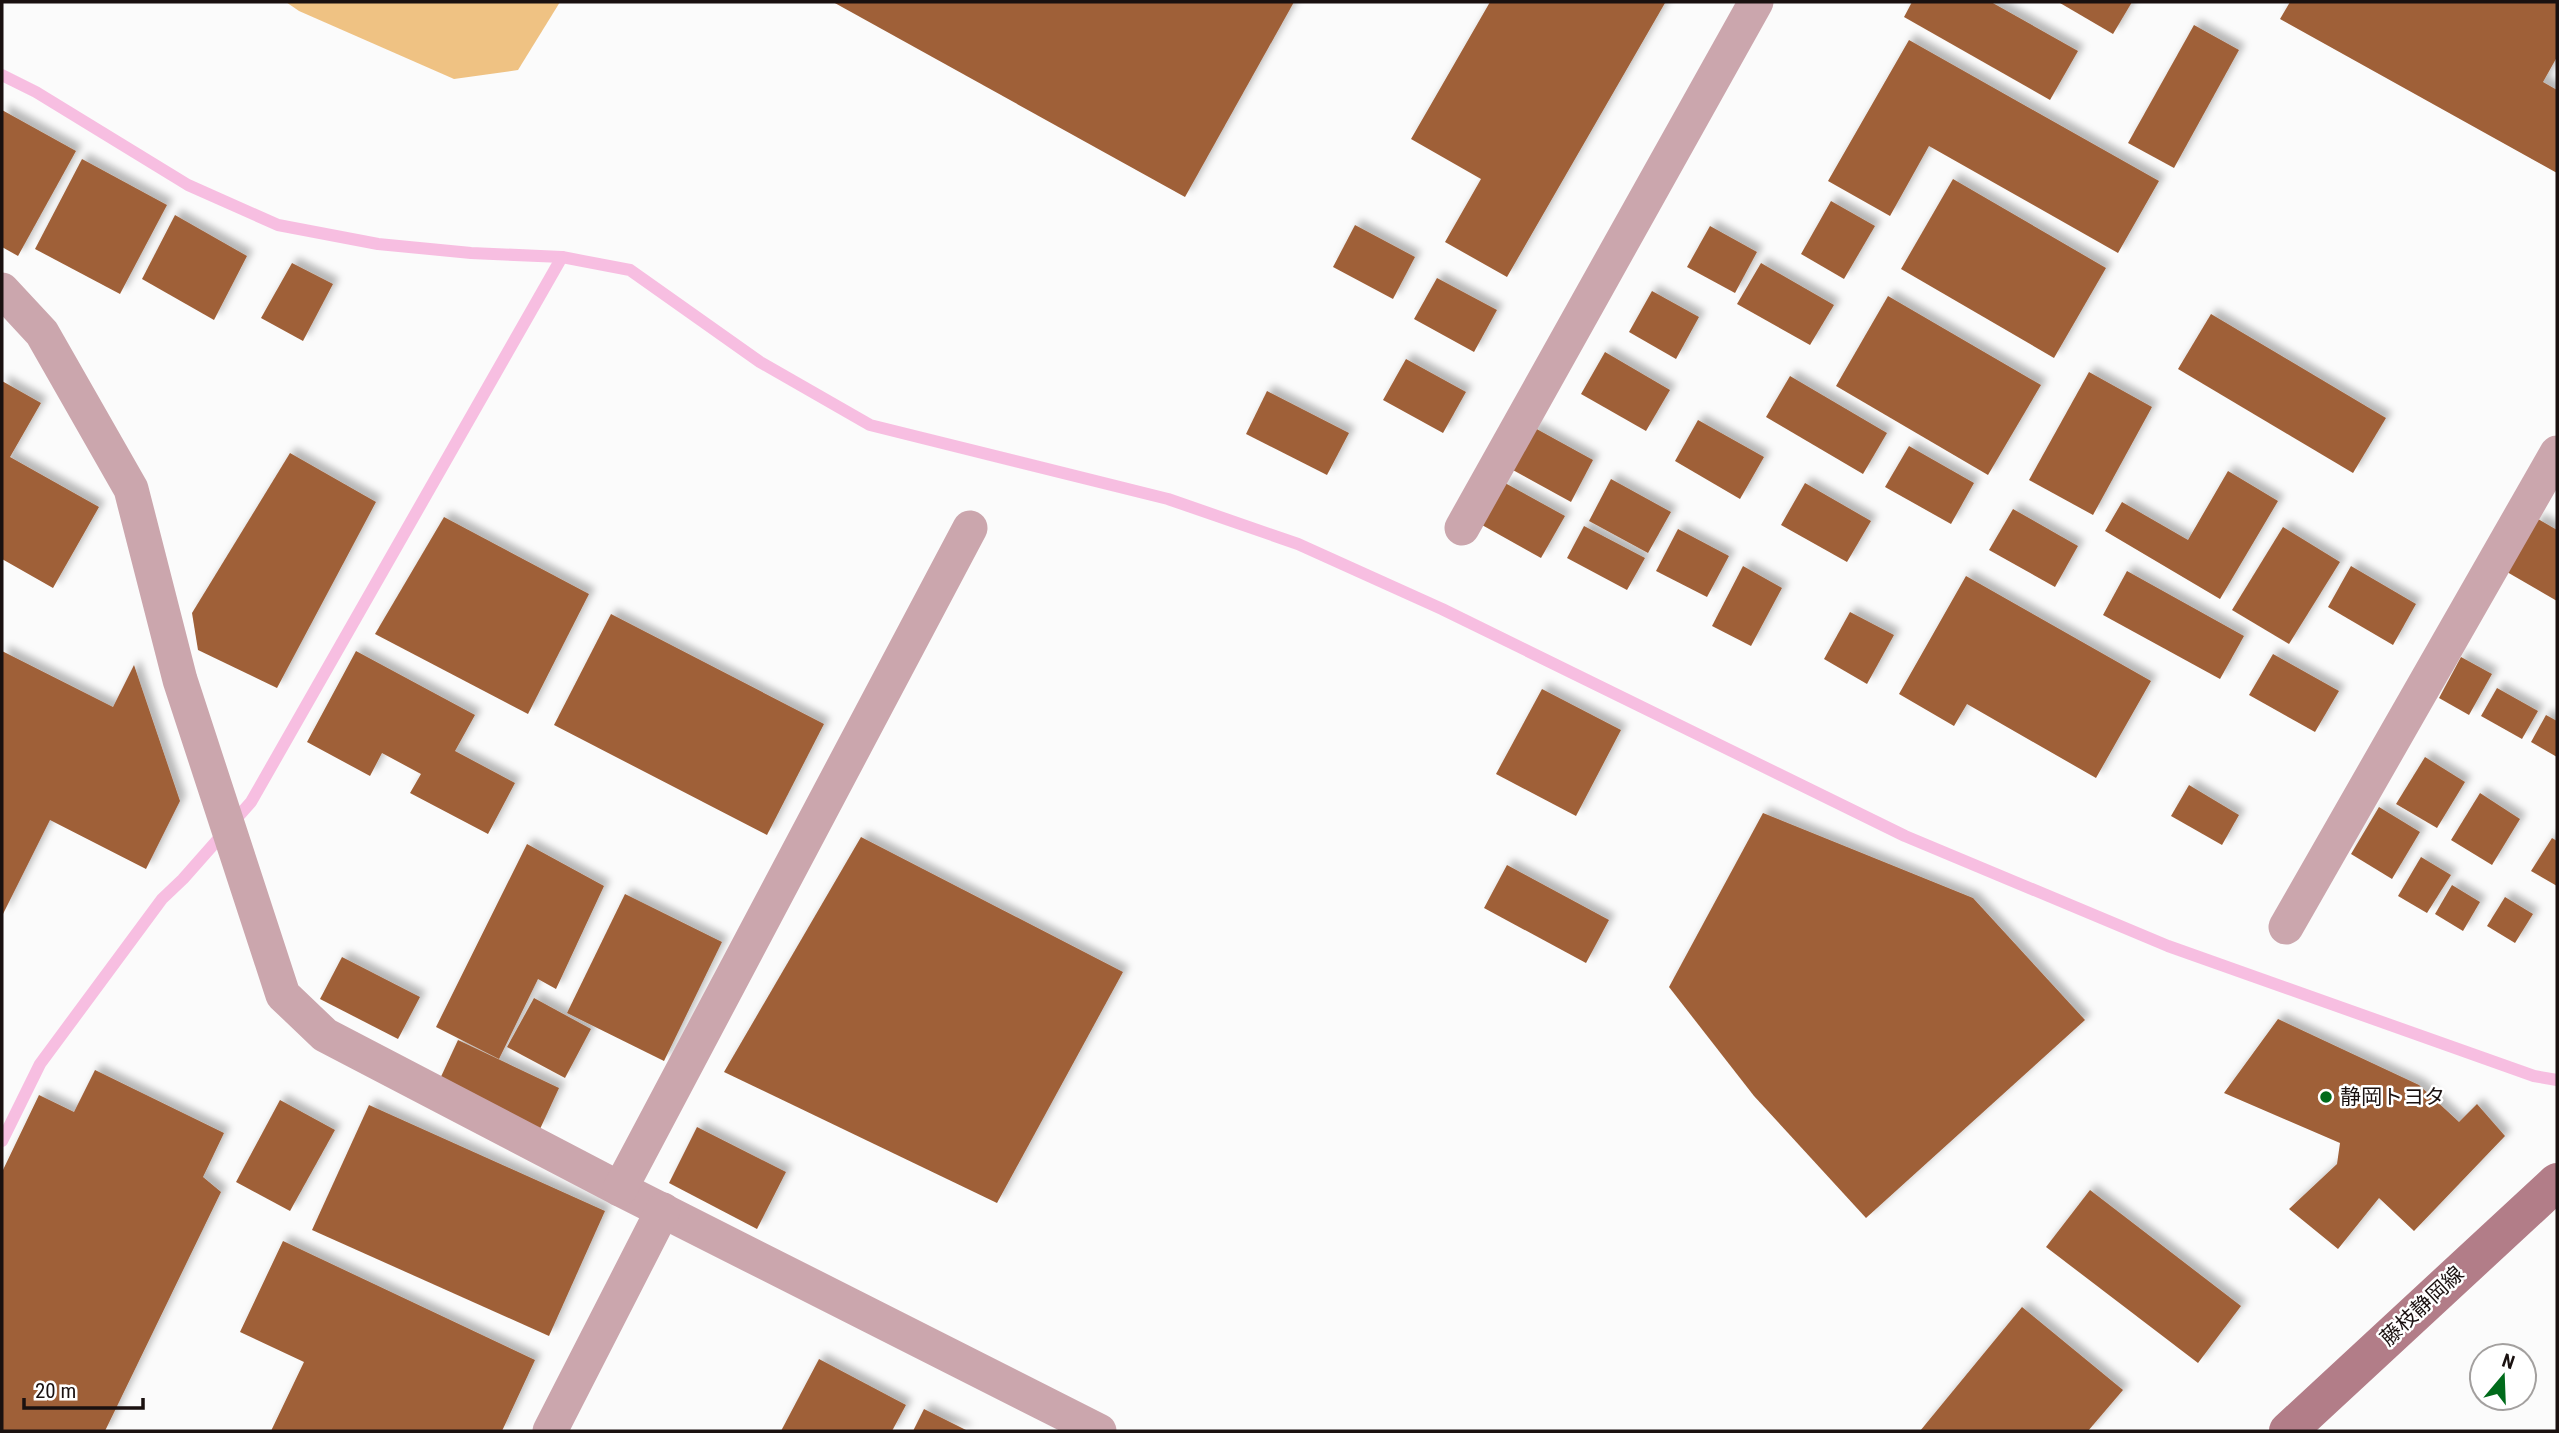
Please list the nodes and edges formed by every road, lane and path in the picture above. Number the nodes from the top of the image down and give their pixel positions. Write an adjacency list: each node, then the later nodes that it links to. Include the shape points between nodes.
1 (1756, 2): 5 (street)
2 (2, 289): 8 (street, via 42,333 131,489 180,680 284,995 325,1035)
3 (2557, 453): 6 (street)
4 (970, 528): 8 (street)
5 (1462, 528)
6 (2286, 928)
7 (2557, 1182): 12 (main road, 藤枝静岡線)
8 (620, 1189): 9 (street)
9 (663, 1210): 10 (street); 11 (street)
10 (550, 1431)
11 (1099, 1431)
12 (2288, 1431)

